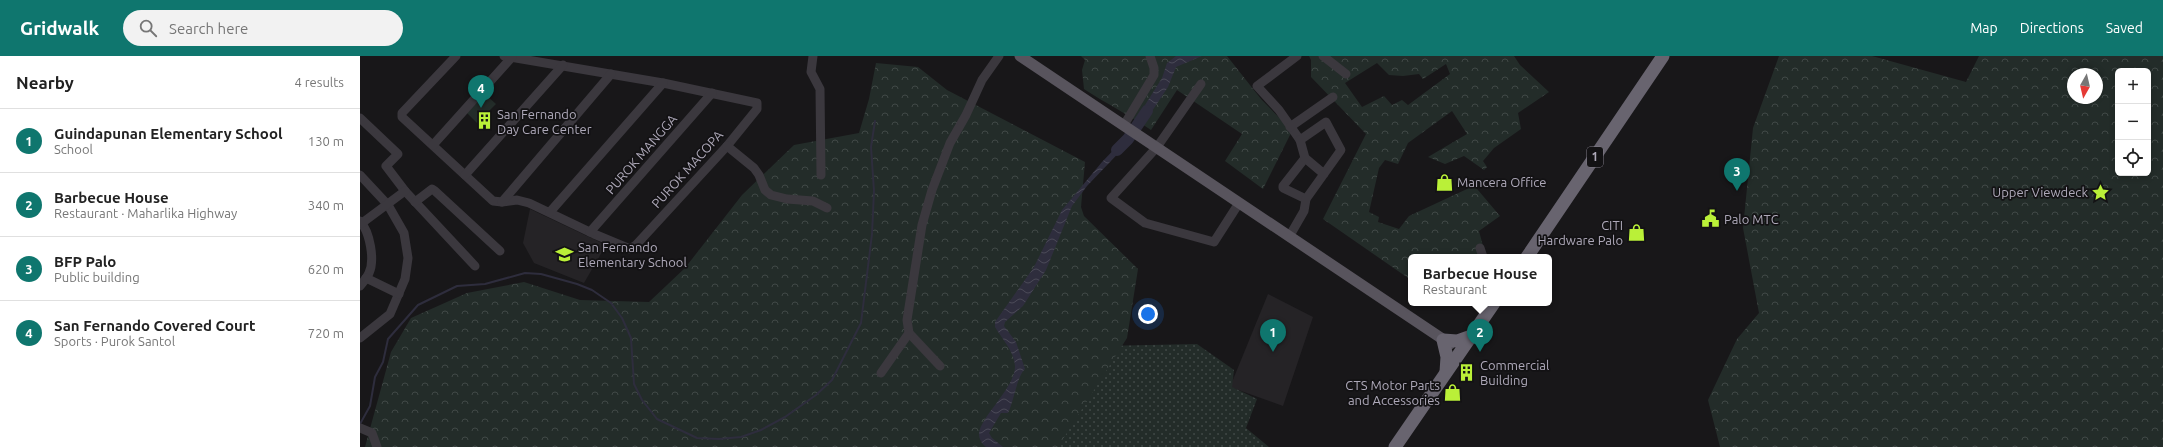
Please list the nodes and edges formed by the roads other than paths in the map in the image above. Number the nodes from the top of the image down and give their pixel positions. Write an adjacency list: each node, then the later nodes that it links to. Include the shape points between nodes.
1 (456, 56): 21 (street, via 402,113 402,117)
2 (813, 56): 28 (street, via 811,72 820,88)
3 (999, 56): 47 (street, via 982,80 950,143 932,190 923,221 914,271 907,320)
4 (1020, 56): 18 (main road)
5 (1150, 56): 18 (street, via 1154,75)
6 (1297, 56): 19 (street, via 1257,86 1279,110)
7 (1323, 56): 12 (street)
8 (508, 57): 10 (street); 21 (street)
9 (1661, 57): 41 (highway, 1)
10 (563, 65): 11 (street); 27 (street)
11 (611, 74): 13 (street); 32 (street)
12 (1346, 74)
13 (662, 83): 15 (street); 36 (street)
14 (1201, 84): 23 (street)
15 (712, 93): 22 (street, PUROK MACOPA, via 757,102 757,109); 38 (street, PUROK MANGGA)
16 (1333, 97): 19 (street)
17 (360, 118): 29 (street, via 398,154 386,166)
18 (1126, 126): 23 (main road)
19 (1290, 127): 20 (street)
20 (1300, 140): 24 (street); 25 (street, via 1326,122 1341,150)
21 (433, 145): 27 (street)
22 (727, 146): 35 (street, via 754,168 765,190 771,195 814,201); 38 (street, PUROK MACOPA, via 630,249)
23 (1157, 147): 33 (main road); 33 (street, via 1111,198 1146,223 1214,242)
24 (1306, 158): 25 (street); 30 (street, via 1283,186)
25 (1324, 174): 30 (street)
26 (360, 175): 34 (street)
27 (465, 175): 32 (street, via 493,201)
28 (821, 175)
29 (405, 191): 31 (street); 34 (street)
30 (1306, 199): 39 (street, via 1304,210)
31 (415, 202): 40 (street, via 432,189 436,191); 42 (street)
32 (502, 202): 36 (street, via 517,200)
33 (1239, 203): 39 (main road)
34 (388, 205): 37 (street); 45 (street, via 404,233 408,258 405,279)
35 (827, 208)
36 (550, 212): 38 (street)
37 (361, 222): 43 (street, via 372,253 370,272)
38 (590, 232)
39 (1289, 237): 50 (main road)
40 (500, 251)
41 (1529, 254)
42 (475, 266)
43 (366, 278): 44 (street); 45 (street)
44 (360, 286)
45 (398, 294): 49 (street, via 390,314)
46 (1492, 306): 48 (highway)
47 (910, 333): 52 (street); 54 (street)
48 (1471, 336): 50 (highway, via 1457,341); 51 (highway)
49 (360, 338)
50 (1443, 340): 51 (main road); 53 (highway, via 1447,357)
51 (1460, 352): 53 (highway)
52 (940, 366)
53 (1446, 372): 57 (highway)
54 (881, 373)
55 (360, 428): 56 (street, via 372,433)
56 (377, 447)
57 (1395, 447)

